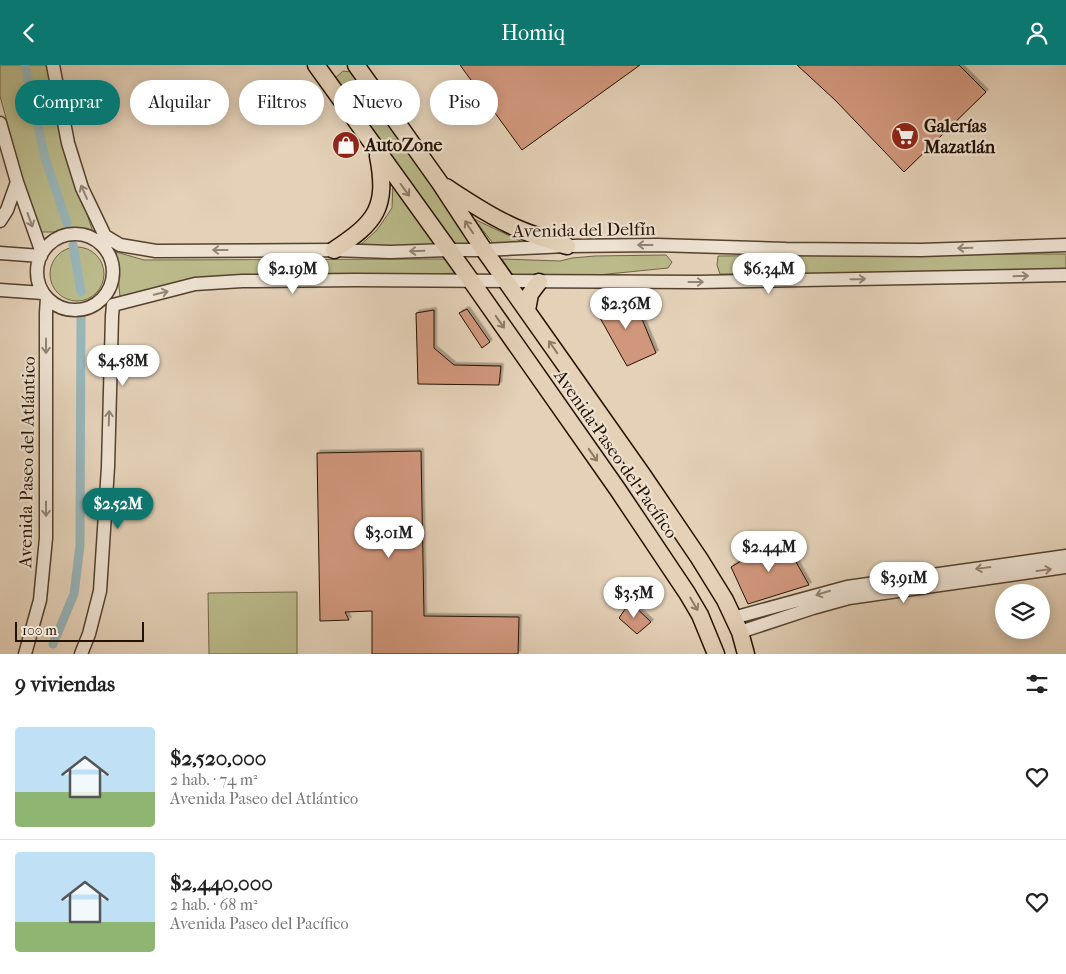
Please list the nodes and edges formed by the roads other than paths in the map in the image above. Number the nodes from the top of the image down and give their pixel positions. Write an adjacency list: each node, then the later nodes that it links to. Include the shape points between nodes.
1 (53, 65): 9 (street, one-way to 1, via 68,143)
2 (316, 65): 5 (main road, Avenida Paseo del Pacífico)
3 (356, 65): 7 (main road, Avenida Paseo del Pacífico)
4 (0, 123): 6 (street)
5 (377, 151): 12 (main road, Avenida Paseo del Pacífico, one-way to 12); 13 (main road, via 382,188 374,216 361,232)
6 (17, 182): 8 (street); 16 (street, one-way to 16)
7 (440, 183): 11 (main road, via 507,224); 14 (main road, Avenida Paseo del Pacífico, one-way to 7)
8 (0, 221)
9 (103, 239): 13 (street, Avenida del Delfín, one-way to 9, via 156,251); 16 (street, via 69,235 49,244); 23 (street, via 113,269)
10 (1066, 245): 11 (street, Avenida del Delfín, one-way to 11, via 922,250)
11 (567, 246): 14 (street, Avenida del Delfín)
12 (449, 249): 13 (street, Avenida del Delfín, one-way to 13); 14 (street, Avenida del Delfín); 19 (main road, Avenida Paseo del Pacífico)
13 (334, 250)
14 (484, 250): 18 (main road, Avenida Paseo del Pacífico)
15 (0, 253): 16 (street)
16 (42, 255): 22 (street, via 38,281)
17 (1066, 275): 20 (street, one-way to 17, via 697,283)
18 (506, 281): 19 (street); 20 (street); 24 (main road, Avenida Paseo del Pacífico)
19 (472, 282): 23 (street, one-way to 19, via 194,284 223,282); 31 (main road, Avenida Paseo del Pacífico, one-way to 31, via 687,593)
20 (538, 282): 24 (main road, via 530,294)
21 (0, 291): 22 (street)
22 (45, 295): 23 (street, via 57,306 69,310); 29 (street, Avenida Paseo del Atlántico, one-way to 29, via 46,537 40,600)
23 (109, 301): 30 (street, one-way to 23, via 100,591 104,542 112,316)
24 (527, 310): 28 (main road, Avenida Paseo del Pacífico, one-way to 24, via 695,552)
25 (1066, 555): 27 (street)
26 (1066, 567): 27 (street, one-way to 26)
27 (1006, 570): 28 (street, via 849,598)
28 (737, 625): 32 (main road, Avenida Paseo del Pacífico)
29 (25, 654)
30 (81, 654)
31 (716, 654)
32 (746, 654)

